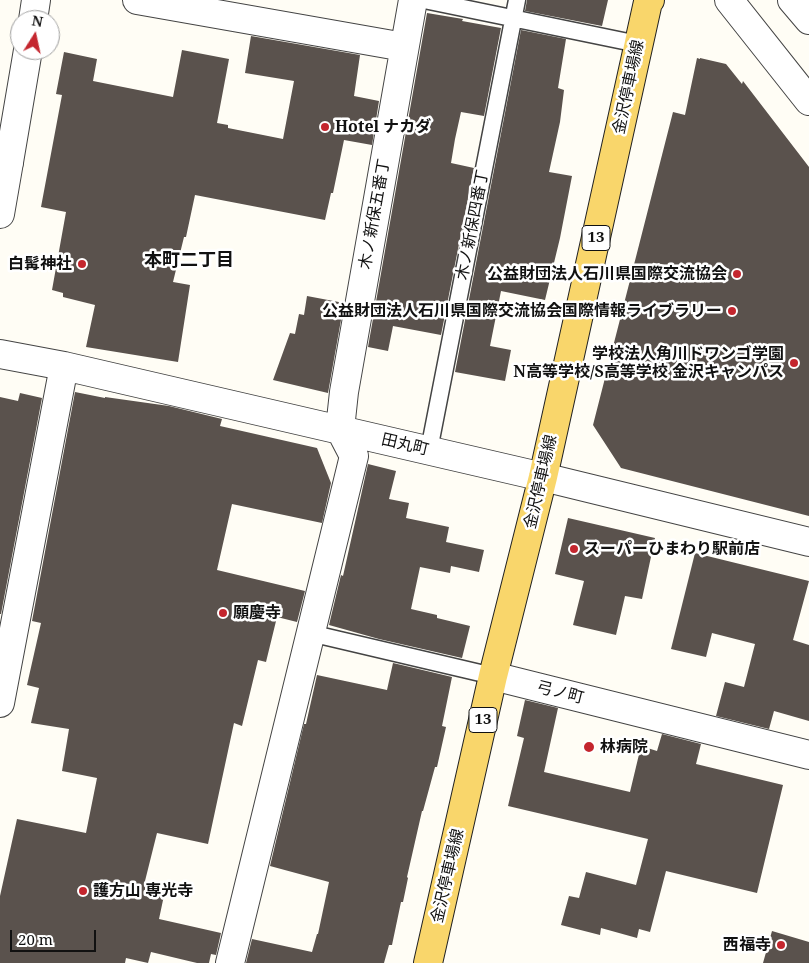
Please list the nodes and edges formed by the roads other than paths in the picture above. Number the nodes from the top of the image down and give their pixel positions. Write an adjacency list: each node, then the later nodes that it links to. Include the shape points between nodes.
1 (137, 0): 11 (street)
2 (413, 0): 11 (street, 木ノ新保五番丁)
3 (424, 0): 8 (lane)
4 (517, 0): 8 (lane, 木ノ新保四番丁)
5 (650, 0): 10 (main road, 金沢停車場線 / 13)
6 (729, 0): 13 (street)
7 (792, 0): 9 (street)
8 (513, 19): 10 (lane); 19 (lane, 木ノ新保四番丁)
9 (809, 20)
10 (638, 44): 20 (main road, 金沢停車場線 / 13)
11 (404, 46): 18 (street, 木ノ新保五番丁)
12 (26, 60): 14 (street)
13 (809, 100)
14 (4, 162): 15 (street)
15 (0, 214)
16 (0, 354): 17 (street, 田丸町)
17 (64, 366): 18 (street, 田丸町); 24 (street)
18 (340, 429): 19 (street, 田丸町); 22 (street, via 354,456)
19 (430, 450): 20 (street, 田丸町)
20 (543, 477): 21 (street, 田丸町); 23 (main road, 金沢停車場線 / 13)
21 (809, 542)
22 (310, 633): 23 (lane, 弓ノ町); 26 (street)
23 (493, 676): 25 (street, 弓ノ町); 27 (main road, 金沢停車場線 / 13)
24 (0, 703)
25 (809, 755)
26 (230, 963)
27 (428, 963)

